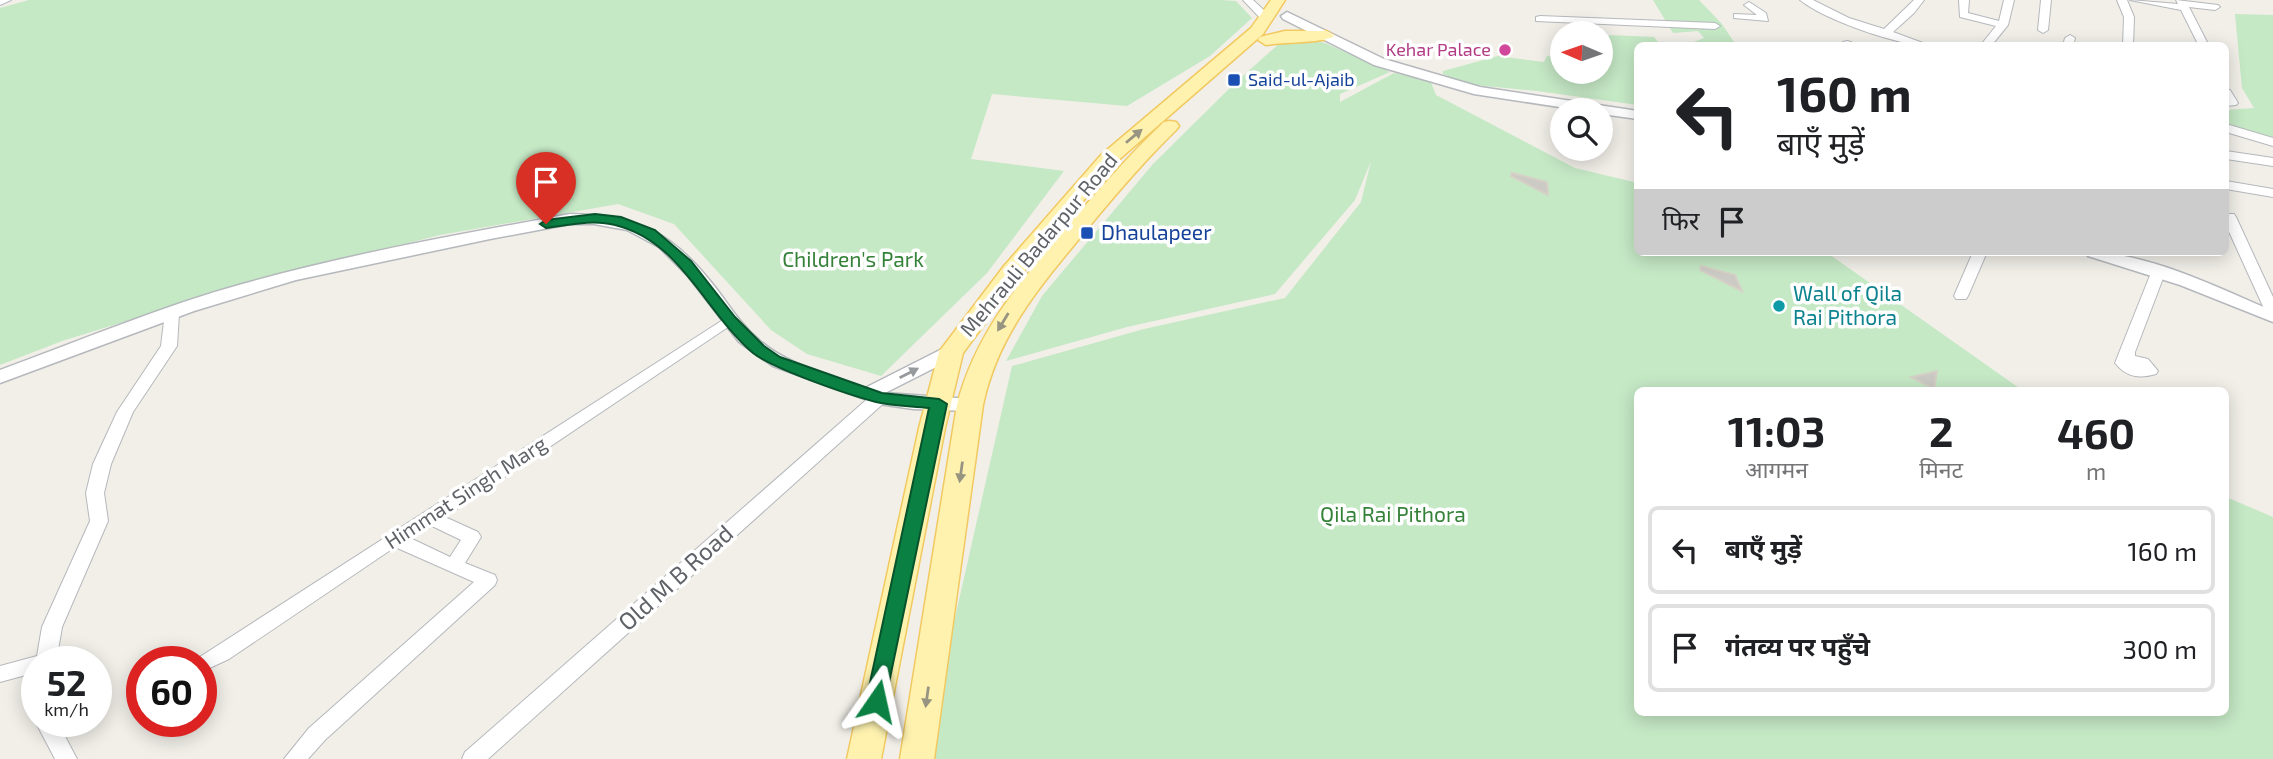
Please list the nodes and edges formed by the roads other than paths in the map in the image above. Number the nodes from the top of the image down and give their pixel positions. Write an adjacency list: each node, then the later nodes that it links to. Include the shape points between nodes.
1 (1248, 0): 16 (street)
2 (1805, 0): 14 (street)
3 (1839, 0): 14 (street)
4 (1919, 0): 20 (street)
5 (1964, 0): 18 (street, via 1964,15)
6 (2009, 0): 18 (street)
7 (2046, 0): 19 (street)
8 (2122, 0): 25 (street, via 2129,17)
9 (2135, 0): 11 (street)
10 (1753, 2): 15 (street); 15 (street, via 1764,19)
11 (2183, 4): 13 (street); 26 (street)
12 (1286, 5): 16 (main road, Mehrauli Badarpur Road); 21 (street); 22 (main road, Mehrauli Badarpur Road)
13 (2215, 8)
14 (1827, 12): 20 (street)
15 (1737, 16): 17 (street, via 1719,25)
16 (1266, 18): 42 (main road, Mehrauli Badarpur Road, one-way to 16, via 1012,271 1108,159 1257,32)
17 (1539, 19)
18 (2003, 25): 24 (street)
19 (2043, 30)
20 (1886, 33): 23 (street)
21 (1326, 36): 22 (main road); 27 (street, via 1379,62 1479,91)
22 (1266, 40): 47 (main road, Mehrauli Badarpur Road, one-way to 47, via 1134,160 1037,277 1008,314 981,363)
23 (1914, 42)
24 (1988, 42)
25 (2128, 42)
26 (2202, 42)
27 (1634, 114)
28 (2229, 129): 29 (street)
29 (2273, 142)
30 (2229, 155): 31 (street)
31 (2273, 162)
32 (2229, 186): 33 (street)
33 (2273, 193)
34 (2229, 217): 40 (street)
35 (1978, 256): 38 (street)
36 (2107, 256): 37 (street)
37 (2158, 272): 40 (street); 43 (street)
38 (1961, 296)
39 (172, 313): 41 (street, via 251,287 391,253 595,218 634,225 665,243 708,289); 44 (street); 51 (street, via 169,346 125,412 102,464 95,493 99,521 51,627)
40 (2273, 315)
41 (729, 320): 45 (street, via 774,360); 48 (street, Himmat Singh Marg)
42 (951, 352): 45 (street, one-way to 42); 46 (main road, Mehrauli Badarpur Road)
43 (2127, 359)
44 (0, 377)
45 (874, 396): 46 (street); 58 (street, Old M B Road)
46 (939, 404): 47 (street); 59 (main road, Mehrauli Badarpur Road)
47 (970, 405): 60 (main road, Mehrauli Badarpur Road, one-way to 60)
48 (431, 518): 49 (street, Himmat Singh Marg); 50 (street, via 472,537)
49 (394, 539): 50 (street); 52 (street, Himmat Singh Marg)
50 (454, 566): 57 (street, via 488,580)
51 (48, 646)
52 (217, 656)
53 (21, 668): 54 (street)
54 (0, 674)
55 (52, 737): 56 (street)
56 (60, 756)
57 (295, 759)
58 (473, 759)
59 (864, 759)
60 (917, 759)

